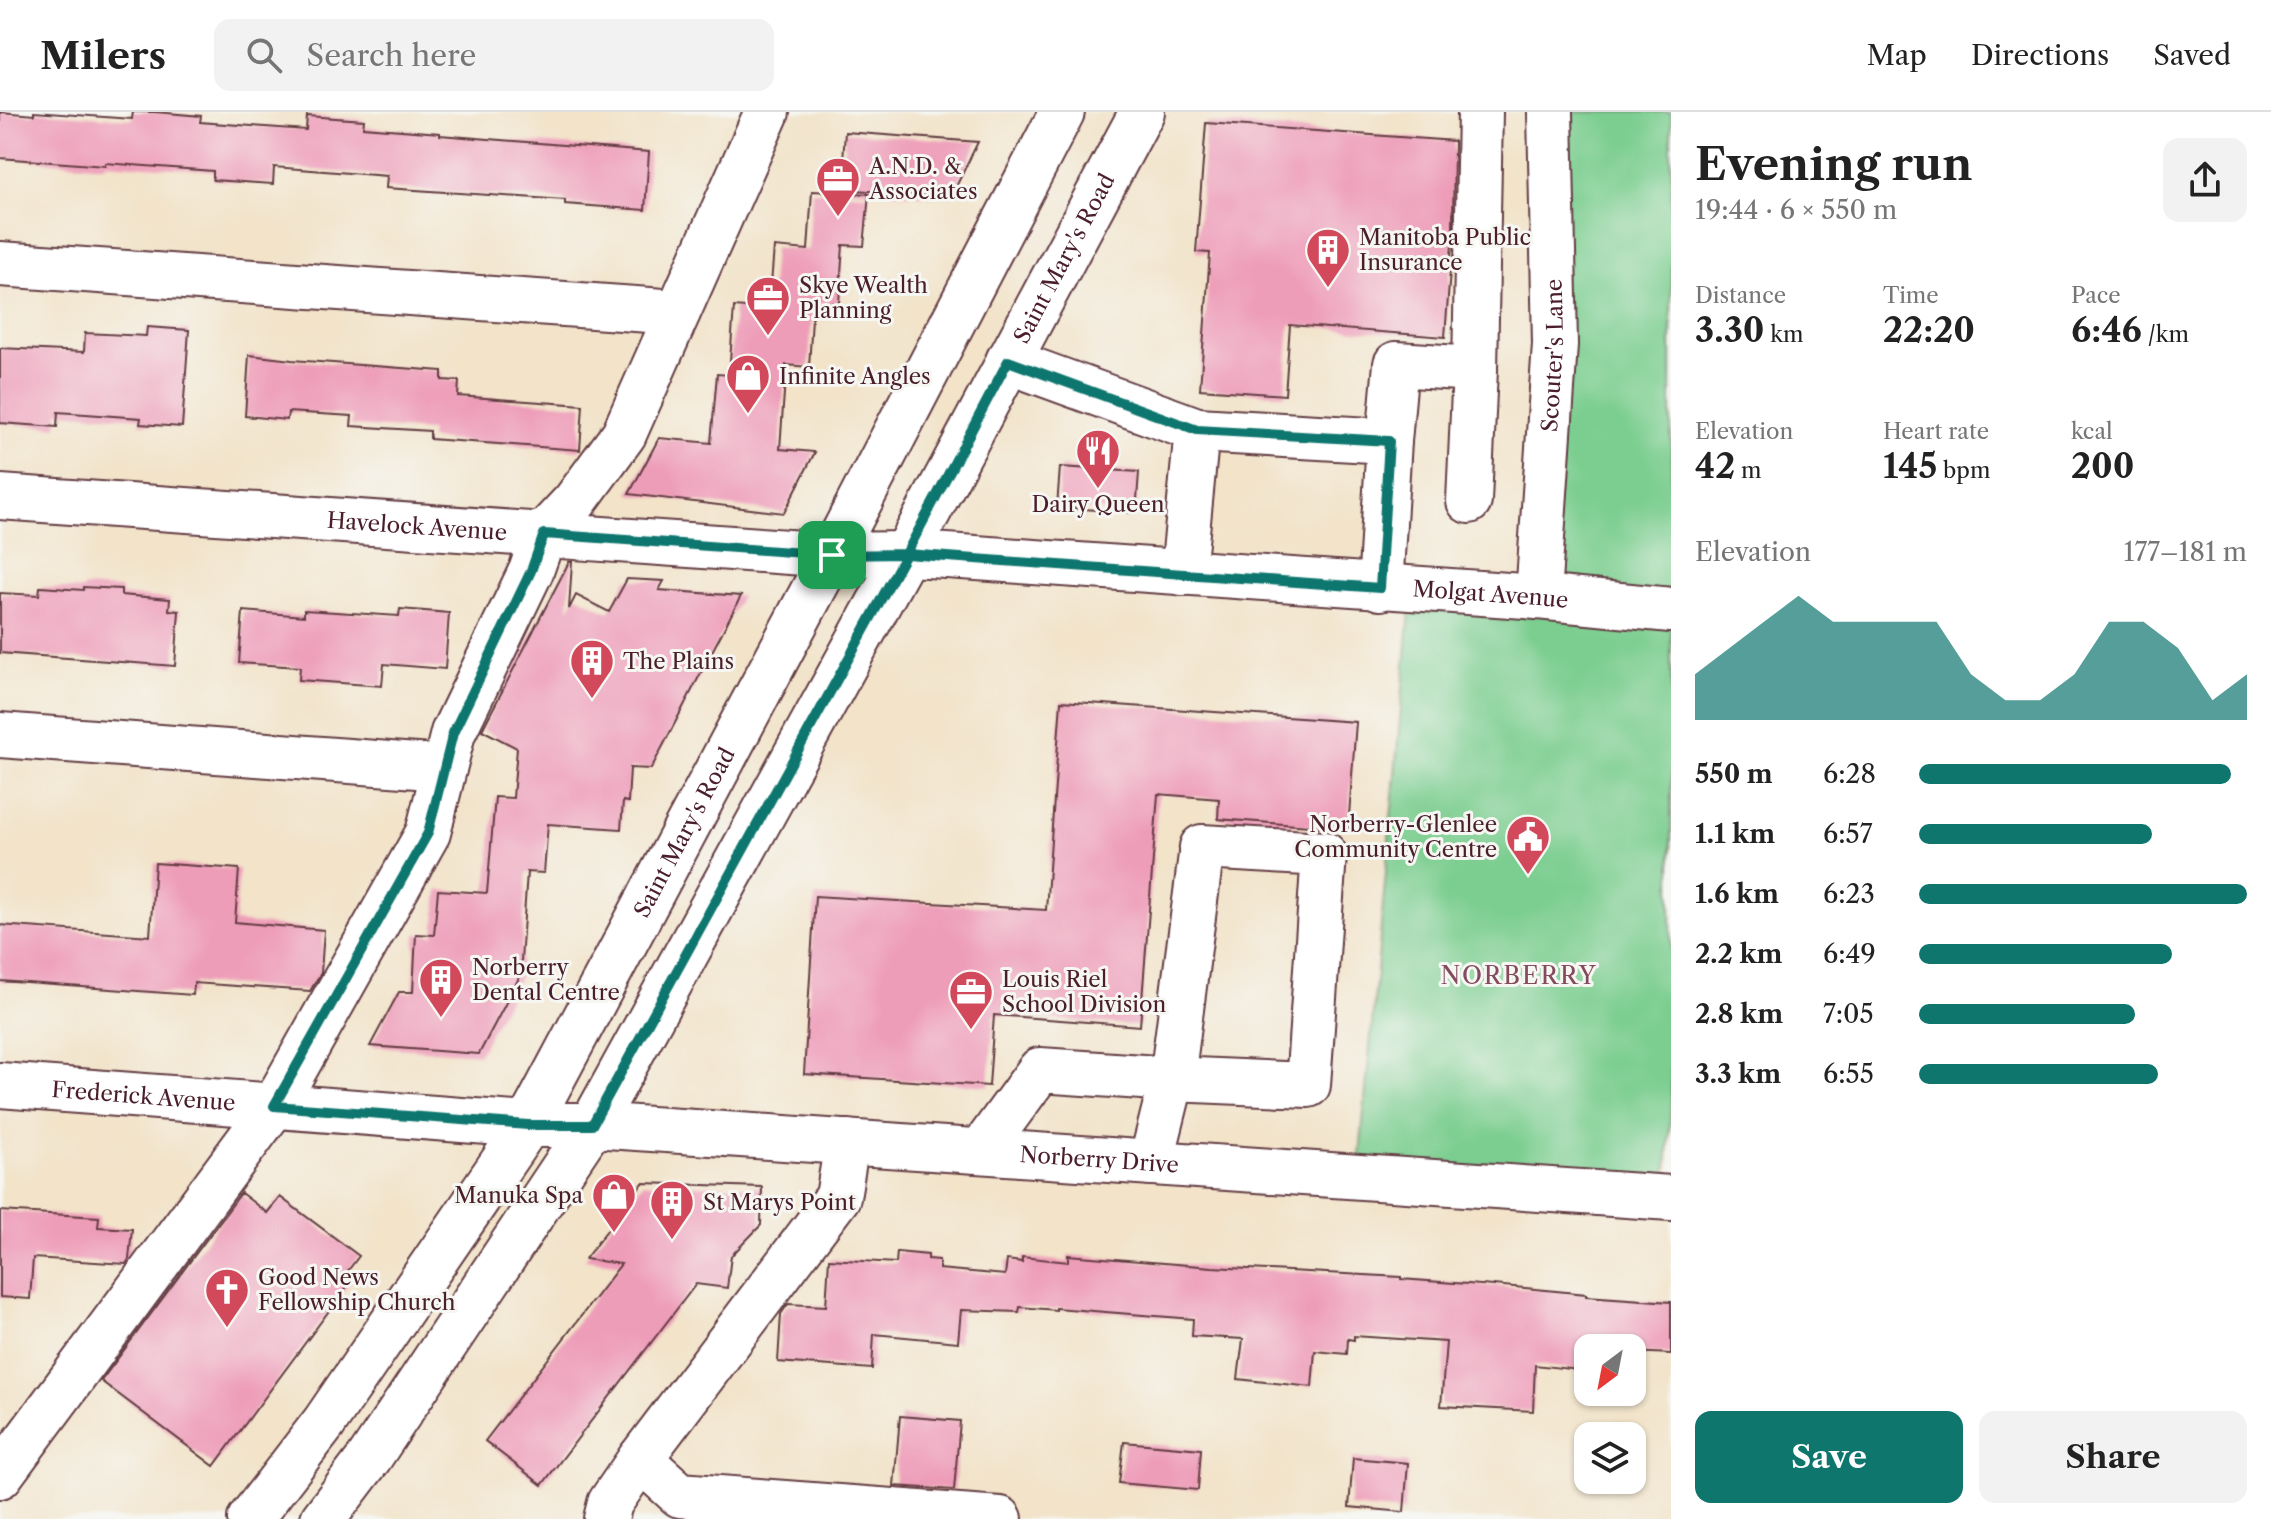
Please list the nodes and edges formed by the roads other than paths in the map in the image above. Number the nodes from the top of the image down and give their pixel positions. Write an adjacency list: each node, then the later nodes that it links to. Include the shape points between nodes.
1 (767, 112): 7 (street)
2 (1062, 112): 16 (street, Saint Mary's Road)
3 (1142, 112): 8 (street, Saint Mary's Road)
4 (1480, 112): 9 (street)
5 (1550, 112): 19 (street, Scouter's Lane, via 1555,344)
6 (0, 264): 7 (street)
7 (678, 312): 14 (street, via 624,434)
8 (1008, 361): 10 (street); 15 (street, Saint Mary's Road)
9 (1475, 369): 11 (street, via 1396,364); 13 (street)
10 (1197, 430): 11 (street); 17 (street)
11 (1389, 441): 18 (street)
12 (0, 497): 14 (street, Havelock Avenue)
13 (1469, 501)
14 (544, 534): 16 (street, Havelock Avenue); 22 (street, via 453,733)
15 (906, 554): 16 (street, Molgat Avenue); 17 (street, Molgat Avenue); 27 (street, Saint Mary's Road)
16 (832, 555): 26 (street, Saint Mary's Road)
17 (1183, 573): 18 (street, Molgat Avenue)
18 (1380, 588): 19 (street, Molgat Avenue)
19 (1538, 597): 20 (street, Molgat Avenue)
20 (1671, 610)
21 (0, 735): 22 (street)
22 (444, 768): 25 (street, via 428,833)
23 (1172, 1079): 23 (street, via 1202,847 1324,854 1308,1085); 29 (street, via 1040,1070); 30 (street)
24 (0, 1085): 25 (street, Frederick Avenue)
25 (274, 1106): 26 (street, Frederick Avenue); 32 (street)
26 (528, 1125): 27 (street, Norberry Drive); 35 (street, Saint Mary's Road, via 324,1423)
27 (592, 1125): 28 (street, Norberry Drive); 36 (street, Saint Mary's Road)
28 (847, 1142): 29 (street, Norberry Drive); 33 (street, via 838,1197)
29 (981, 1151): 30 (street, Norberry Drive)
30 (1151, 1163): 31 (street, Norberry Drive)
31 (1671, 1198)
32 (14, 1440): 34 (street)
33 (640, 1459): 37 (street, via 610,1503); 38 (street, via 680,1495)
34 (0, 1476)
35 (250, 1519)
36 (323, 1519)
37 (606, 1519)
38 (1000, 1519)

